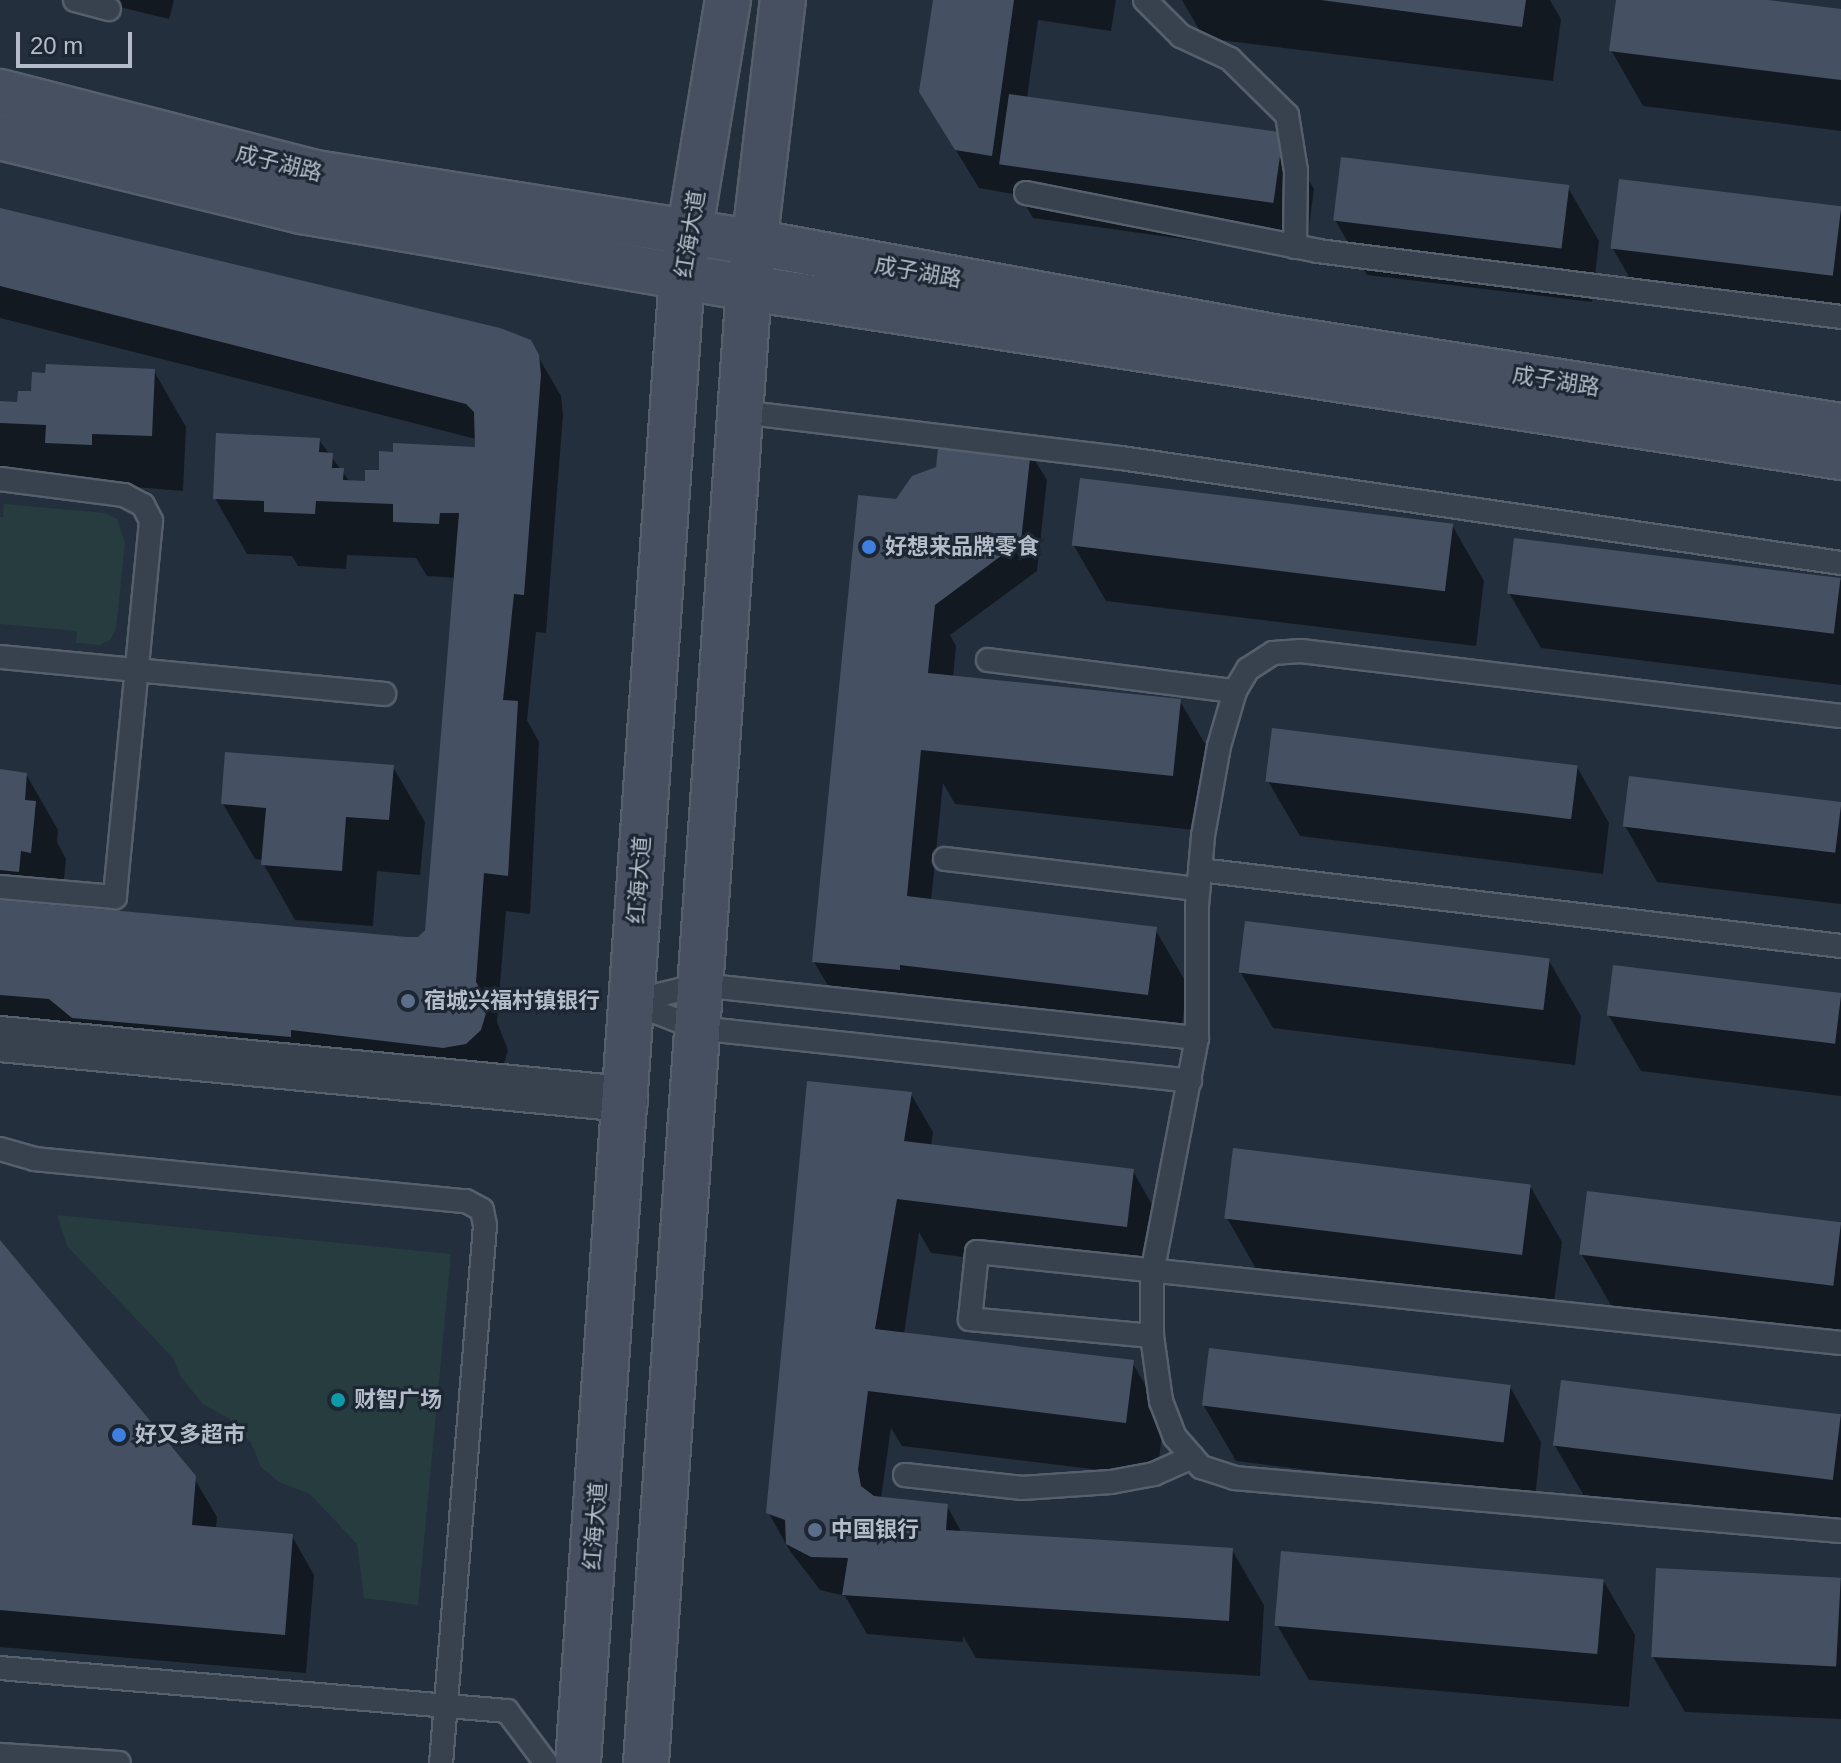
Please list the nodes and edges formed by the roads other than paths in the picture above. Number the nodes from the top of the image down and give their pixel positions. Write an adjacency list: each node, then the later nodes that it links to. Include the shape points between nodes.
1 (75, 0): 5 (lane)
2 (728, 0): 9 (street, 红海大道)
3 (783, 0): 10 (street)
4 (1145, 0): 11 (lane, via 1181,36 1230,59 1287,115 1296,171)
5 (109, 9)
6 (0, 92): 9 (street, 成子湖路, via 315,173)
7 (0, 137): 12 (street, 成子湖路, via 302,211)
8 (1026, 193): 11 (lane)
9 (689, 232): 10 (street, 成子湖路); 12 (street, 红海大道)
10 (753, 242): 13 (street); 16 (street, 成子湖路, via 1273,337)
11 (1295, 247): 14 (lane)
12 (682, 277): 13 (street, 成子湖路); 31 (street, 红海大道)
13 (749, 288): 15 (street); 17 (street, 成子湖路)
14 (1841, 317)
15 (740, 412): 19 (lane, via 1121,458); 30 (street)
16 (1841, 426)
17 (1841, 457)
18 (0, 479): 22 (lane, via 124,495 143,505 151,521)
19 (1841, 563)
20 (0, 657): 22 (lane)
21 (988, 660): 23 (lane)
22 (136, 671): 24 (lane); 28 (lane, via 115,897)
23 (1235, 691): 25 (lane, via 1248,669 1273,653 1301,651); 27 (lane, via 1219,746)
24 (384, 694)
25 (1841, 716)
26 (945, 859): 27 (lane)
27 (1199, 880): 29 (lane); 33 (lane)
28 (0, 887)
29 (1841, 946)
30 (700, 985): 31 (lane); 32 (street); 33 (lane)
31 (630, 1002): 32 (lane); 36 (street, 红海大道)
32 (697, 1028): 35 (lane); 47 (street)
33 (1197, 1038): 35 (lane)
34 (0, 1039): 36 (street)
35 (1190, 1081): 38 (lane)
36 (625, 1099): 44 (street, 红海大道)
37 (0, 1149): 46 (lane, via 34,1159 466,1201 482,1210 485,1226)
38 (1152, 1273): 39 (lane); 39 (lane, via 977,1252 970,1319); 40 (lane)
39 (1152, 1336): 41 (lane, via 1161,1401 1175,1437)
40 (1841, 1343)
41 (1192, 1457): 42 (lane, via 1154,1474 1111,1482 1022,1488); 43 (lane, via 1212,1471 1277,1484)
42 (905, 1475)
43 (1841, 1531)
44 (588, 1618): 51 (street); 52 (street, 红海大道)
45 (0, 1668): 46 (lane)
46 (445, 1706): 50 (lane); 51 (lane, via 507,1711)
47 (650, 1750)
48 (0, 1755): 49 (lane)
49 (119, 1763)
50 (441, 1763)
51 (549, 1763)
52 (578, 1763)

